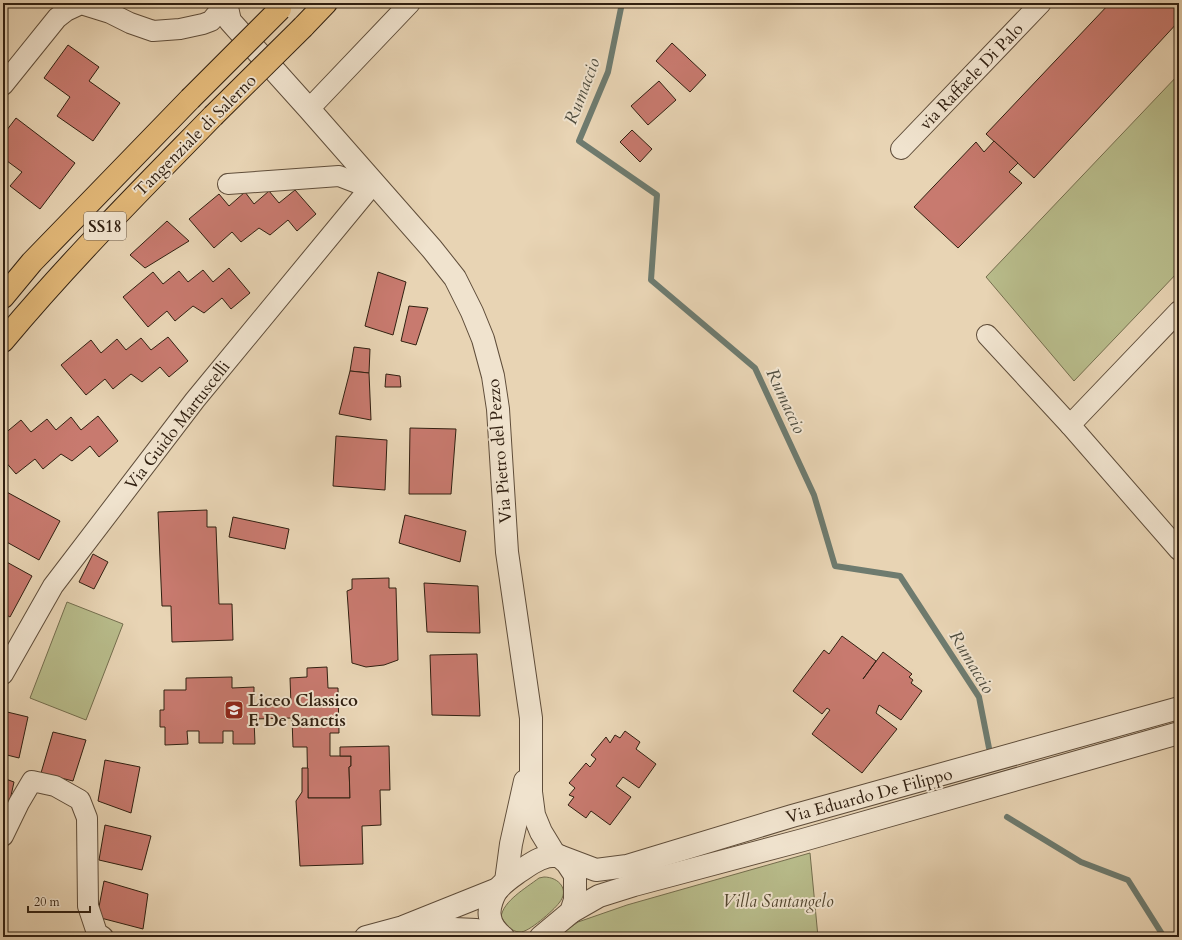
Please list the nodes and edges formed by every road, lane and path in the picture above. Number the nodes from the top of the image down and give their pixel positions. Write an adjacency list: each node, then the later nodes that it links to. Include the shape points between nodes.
1 (226, 3): 6 (street, via 211,21 203,24 180,29 153,30 81,4 57,18); 7 (street, Via Pietro del Pezzo, via 230,21)
2 (326, 3): 14 (highway, Tangenziale di Salerno / SS18, bridge, via 87,245)
3 (410, 3): 7 (street)
4 (1041, 3): 8 (street, via Raffaele Di Palo)
5 (283, 6): 11 (highway, Tangenziale di Salerno / SS18, bridge, via 32,262)
6 (3, 85)
7 (309, 109): 10 (street, Via Pietro del Pezzo)
8 (901, 149)
9 (228, 184): 10 (street, via 339,176)
10 (372, 186): 17 (street, Via Guido Martuscelli, via 195,400 57,580); 20 (street, Via Pietro del Pezzo, via 432,249 455,278 483,339 493,376 498,409 508,552 531,718)
11 (3, 297)
12 (1179, 311): 15 (street)
13 (987, 335): 15 (street)
14 (3, 341)
15 (1070, 425): 16 (street)
16 (1179, 550)
17 (3, 674)
18 (1179, 708): 22 (street, Via Eduardo De Filippo, via 792,816 627,866 596,870)
19 (1179, 733): 24 (street, Via Eduardo De Filippo, via 918,808 634,885 599,896)
20 (531, 755): 22 (street, Via Pietro del Pezzo, via 534,815 541,832); 23 (street, Via Pietro del Pezzo)
21 (3, 836): 26 (street, via 32,781 55,786 80,800 87,818 88,906)
22 (557, 856): 23 (street, via 545,857 531,864); 24 (street, Via Pietro del Pezzo, via 568,863 575,875 576,895)
23 (502, 885): 25 (street); 29 (street, Via Pietro del Pezzo, via 492,899 490,916 496,930)
24 (571, 912): 30 (street, Via Eduardo De Filippo)
25 (403, 927): 27 (street); 28 (street, via 476,930)
26 (98, 936)
27 (366, 937)
28 (484, 937)
29 (503, 937)
30 (541, 937)

